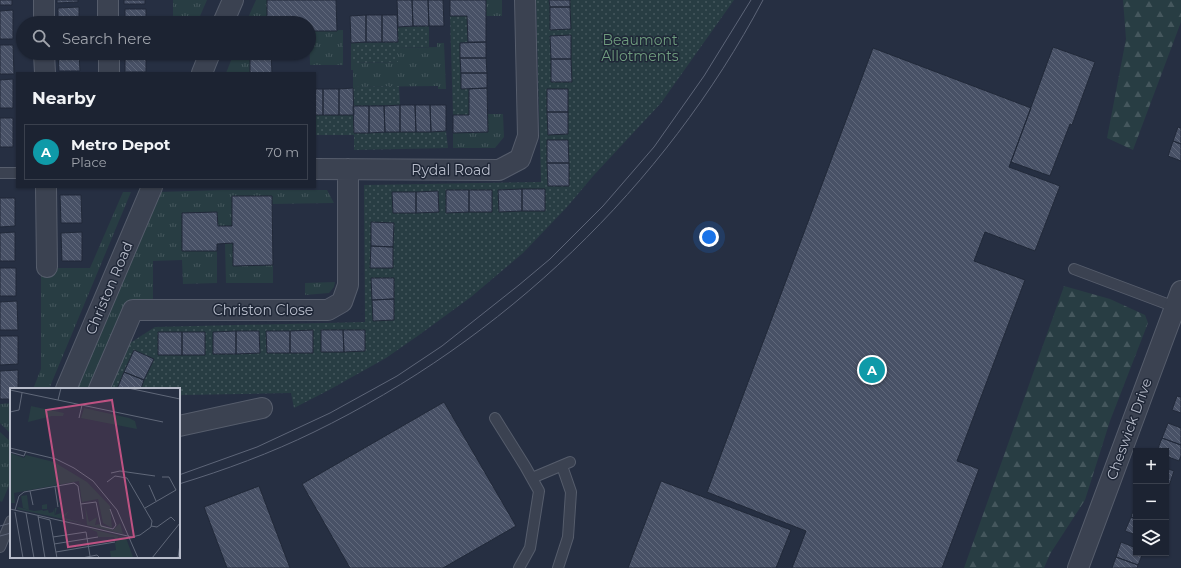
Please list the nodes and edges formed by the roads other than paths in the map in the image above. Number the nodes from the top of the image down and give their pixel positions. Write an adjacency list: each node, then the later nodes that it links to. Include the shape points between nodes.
1 (44, 0): 5 (street)
2 (108, 0): 6 (street)
3 (233, 0): 7 (street)
4 (525, 0): 15 (street, Rydal Road, via 528,136 520,159 499,170)
5 (44, 16)
6 (108, 16)
7 (226, 16)
8 (44, 60): 11 (street)
9 (109, 60): 12 (street)
10 (207, 60): 13 (street)
11 (45, 72)
12 (109, 72)
13 (202, 72)
14 (316, 169): 15 (street, Rydal Road)
15 (348, 169): 24 (street, Christon Close, via 348,285 342,302 328,310 133,310)
16 (0, 173): 17 (lane)
17 (16, 173)
18 (46, 188): 20 (street)
19 (152, 188): 23 (street, Christon Road)
20 (47, 268)
21 (1074, 269): 22 (lane)
22 (1178, 299): 33 (street, Cheswick Drive)
23 (66, 388)
24 (99, 388)
25 (262, 408): 27 (street)
26 (495, 418): 28 (lane)
27 (180, 426)
28 (532, 478): 31 (lane, via 539,491 537,505 530,548); 32 (lane, via 566,464 571,492 568,538)
29 (10, 523): 30 (lane)
30 (0, 547)
31 (518, 568)
32 (558, 568)
33 (1078, 568)

